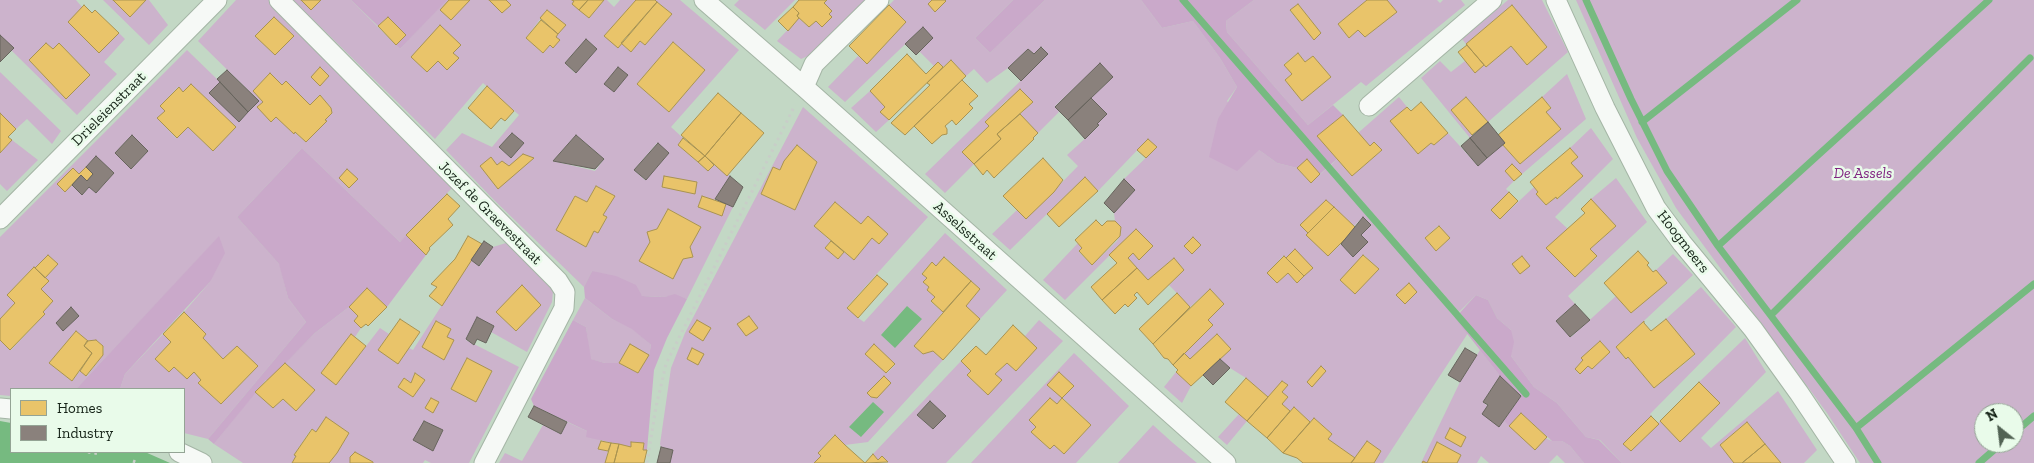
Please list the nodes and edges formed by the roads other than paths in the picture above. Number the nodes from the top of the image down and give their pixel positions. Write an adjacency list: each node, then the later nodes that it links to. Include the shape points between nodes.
1 (217, 0): 9 (street, Drieleienstraat)
2 (278, 0): 12 (street, Jozef de Graevestraat, via 558,281 565,292 564,308)
3 (704, 0): 7 (street, Asselsstraat)
4 (880, 0): 7 (street, via 814,64)
5 (1492, 0): 8 (street)
6 (1556, 0): 14 (street, Hoogmeers, via 1605,108 1656,208 1753,329)
7 (804, 87): 13 (street, Asselsstraat)
8 (1369, 106)
9 (0, 219)
10 (181, 453): 11 (street)
11 (202, 463)
12 (484, 463)
13 (1226, 463)
14 (1846, 463)

